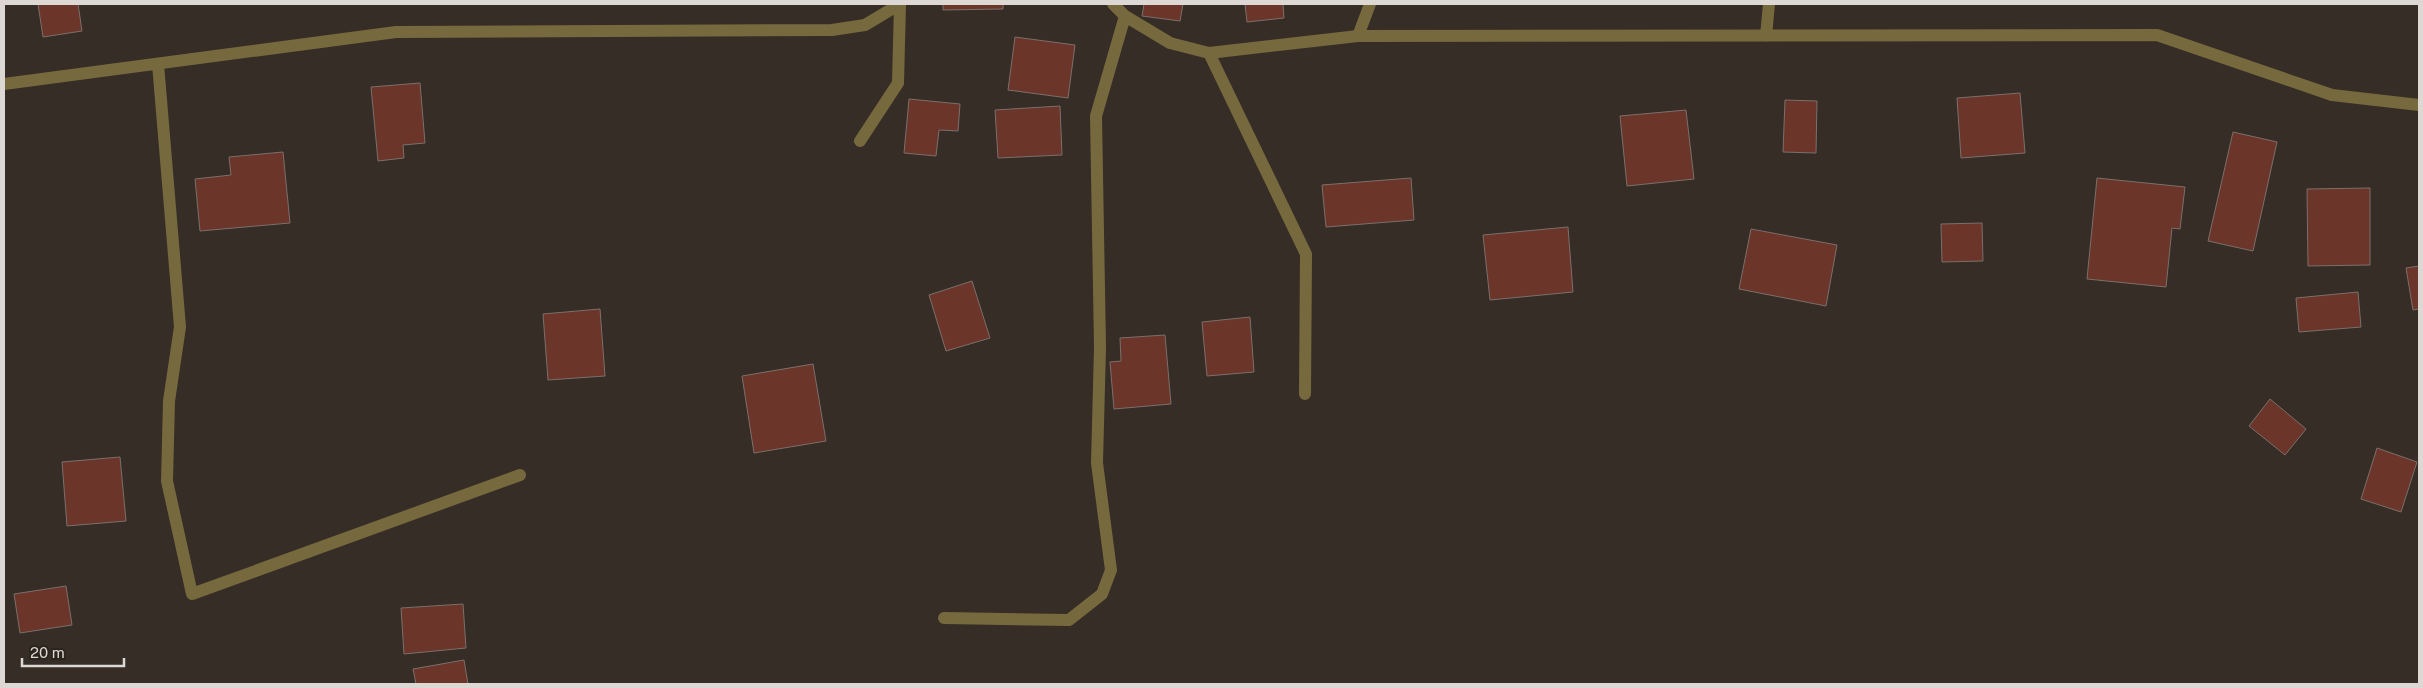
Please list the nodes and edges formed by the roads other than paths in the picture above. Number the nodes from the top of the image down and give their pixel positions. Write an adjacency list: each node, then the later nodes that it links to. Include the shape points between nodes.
1 (900, 4): 9 (street, via 865,25 832,30 396,32); 12 (street, via 898,83)
2 (1113, 4): 5 (street)
3 (1370, 4): 6 (street)
4 (1769, 4): 7 (street)
5 (1125, 16): 8 (street, via 1170,43); 15 (street, via 1096,116 1100,347 1097,463 1111,570 1102,594 1069,620)
6 (1358, 36): 7 (street); 8 (street)
7 (1766, 36): 11 (street, via 2157,35 2332,95)
8 (1210, 53): 13 (street, via 1306,254)
9 (158, 64): 10 (street); 14 (street, via 180,327 170,401 167,481 192,594)
10 (4, 84)
11 (2419, 105)
12 (860, 141)
13 (1305, 394)
14 (520, 475)
15 (944, 618)

